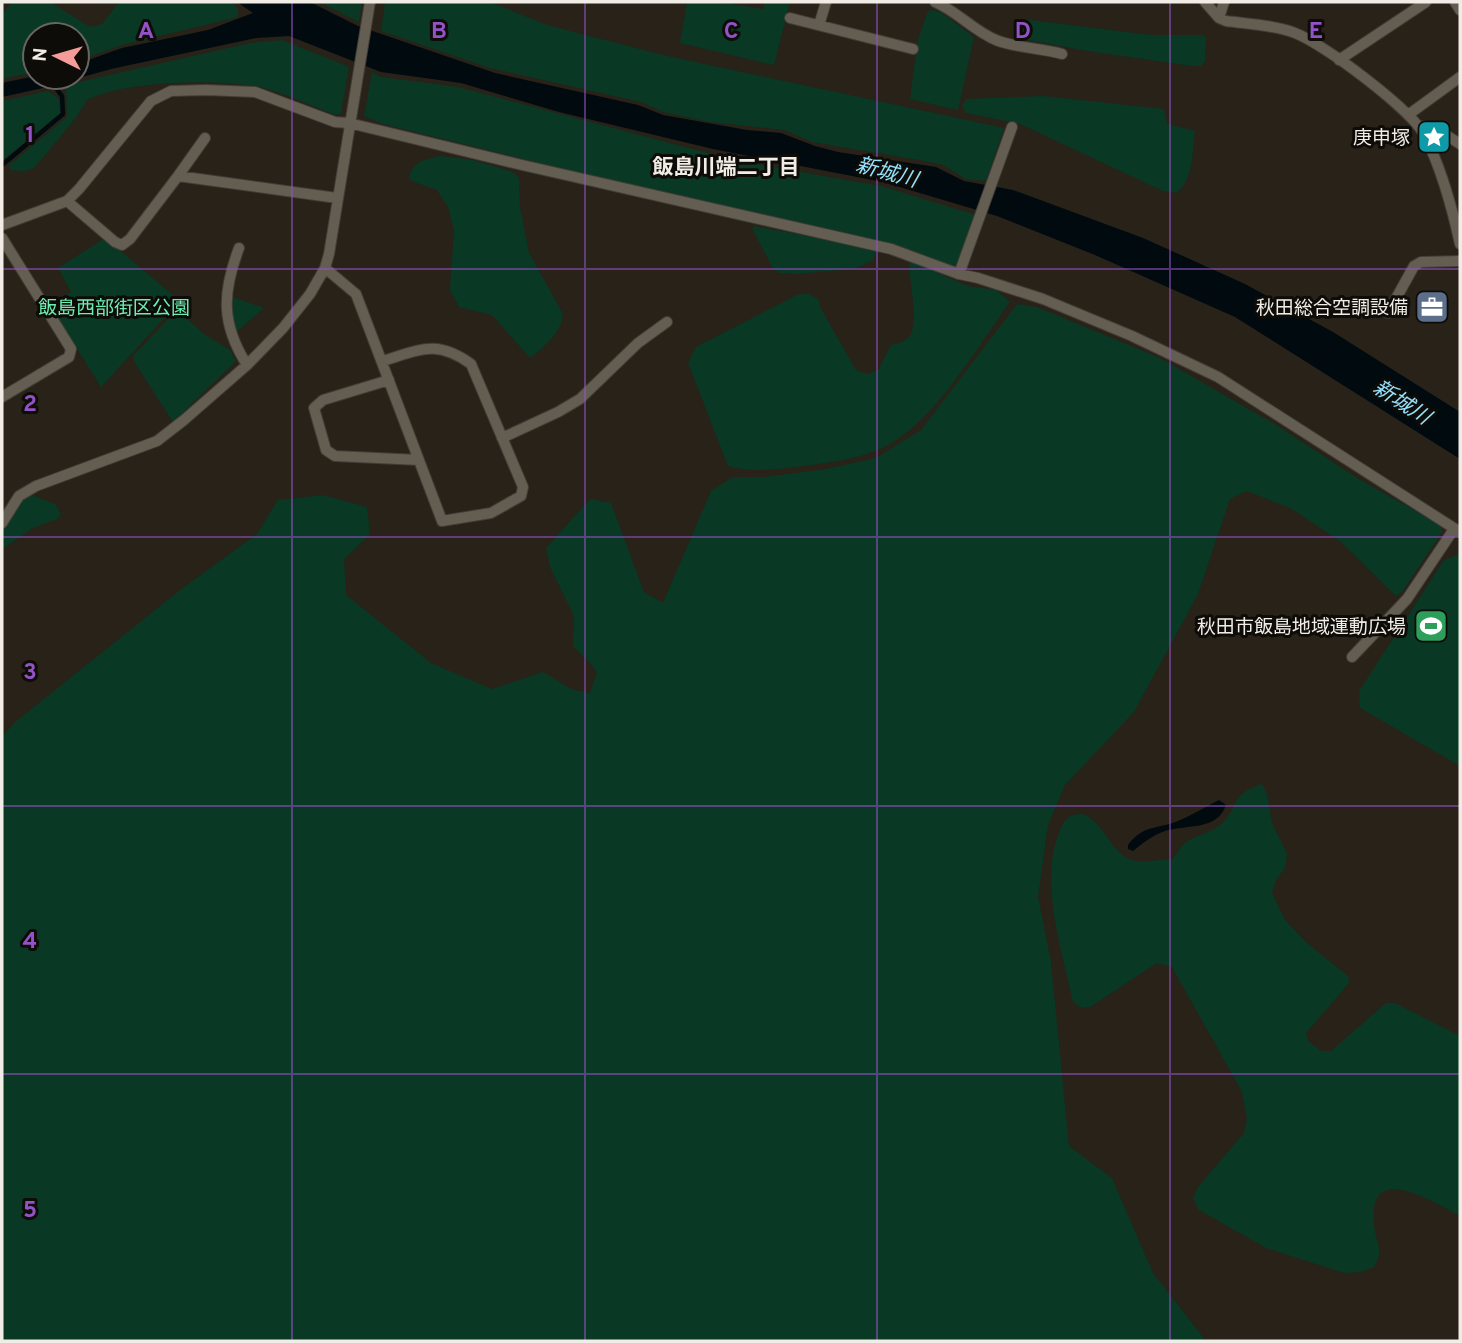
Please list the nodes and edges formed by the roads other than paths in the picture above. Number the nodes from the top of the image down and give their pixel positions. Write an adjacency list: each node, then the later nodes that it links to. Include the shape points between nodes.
1 (370, 2): 17 (street)
2 (826, 2): 11 (street)
3 (935, 2): 13 (street, via 999,42)
4 (1205, 2): 10 (street)
5 (1224, 2): 10 (street)
6 (1426, 2): 14 (street)
7 (1455, 2): 8 (street)
8 (1460, 10)
9 (790, 18): 11 (street)
10 (1219, 18): 14 (street, via 1293,32)
11 (819, 25): 12 (street)
12 (914, 50)
13 (1062, 54)
14 (1339, 60): 16 (street)
15 (1460, 77): 16 (street)
16 (1408, 115): 18 (street)
17 (349, 123): 23 (street); 24 (street, via 255,92 171,91 151,101); 31 (street)
18 (1418, 126): 21 (street, via 1435,128); 27 (street, via 1452,204)
19 (1012, 127): 31 (street)
20 (205, 138): 22 (street)
21 (1460, 144)
22 (178, 176): 23 (street); 24 (street, via 122,245)
23 (337, 198): 30 (street)
24 (67, 201): 25 (street)
25 (2, 225)
26 (2, 238): 37 (street, via 71,349 69,357)
27 (1460, 244)
28 (239, 248): 35 (street, via 226,297 234,344)
29 (1460, 261): 32 (street, via 1421,262 1414,267)
30 (325, 268): 34 (street, via 356,294); 35 (street, via 310,294)
31 (962, 269): 41 (street, via 1132,336 1218,376)
32 (1388, 313)
33 (667, 322): 38 (street, via 580,398)
34 (383, 361): 36 (street); 38 (street, via 420,350 453,352 471,364)
35 (247, 365): 40 (street, via 157,441 36,486 19,496)
36 (389, 380): 39 (street); 39 (street, via 323,400 314,408 326,450 335,456)
37 (3, 393)
38 (502, 438): 39 (street, via 523,487 521,496 491,513 442,521)
39 (419, 460)
40 (2, 523)
41 (1457, 531): 42 (street, via 1407,598)
42 (1352, 657)

